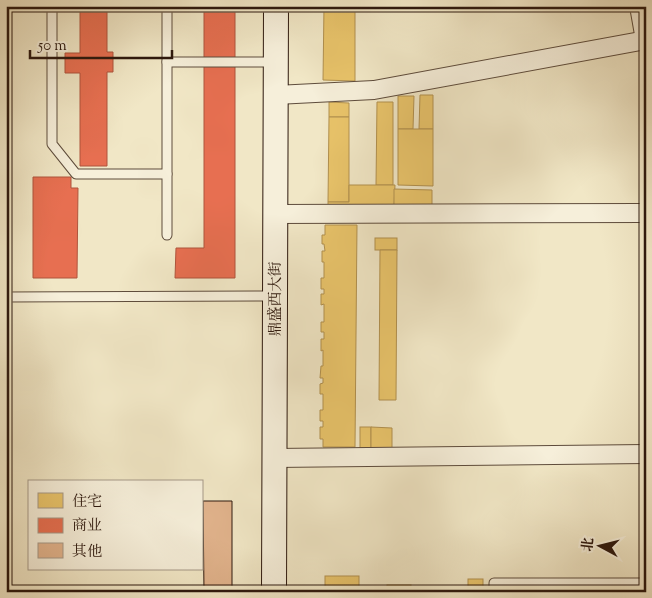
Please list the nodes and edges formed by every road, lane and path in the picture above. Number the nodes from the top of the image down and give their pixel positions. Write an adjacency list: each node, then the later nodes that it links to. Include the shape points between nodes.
1 (52, 6): 9 (lane, via 52,144 76,174)
2 (167, 6): 6 (lane)
3 (276, 6): 7 (main road, 鼎盛西大街)
4 (639, 6): 5 (street)
5 (646, 40): 8 (street, via 374,90)
6 (167, 62): 7 (lane); 9 (lane)
7 (276, 62): 8 (main road, 鼎盛西大街)
8 (276, 95): 11 (main road, 鼎盛西大街)
9 (167, 174): 12 (lane)
10 (646, 212): 11 (street)
11 (276, 214): 13 (main road, 鼎盛西大街)
12 (167, 235)
13 (275, 296): 14 (lane); 16 (main road, 鼎盛西大街)
14 (6, 297)
15 (646, 454): 16 (street)
16 (274, 458): 18 (main road, 鼎盛西大街)
17 (646, 583): 19 (lane, via 494,583)
18 (274, 592)
19 (494, 592)

